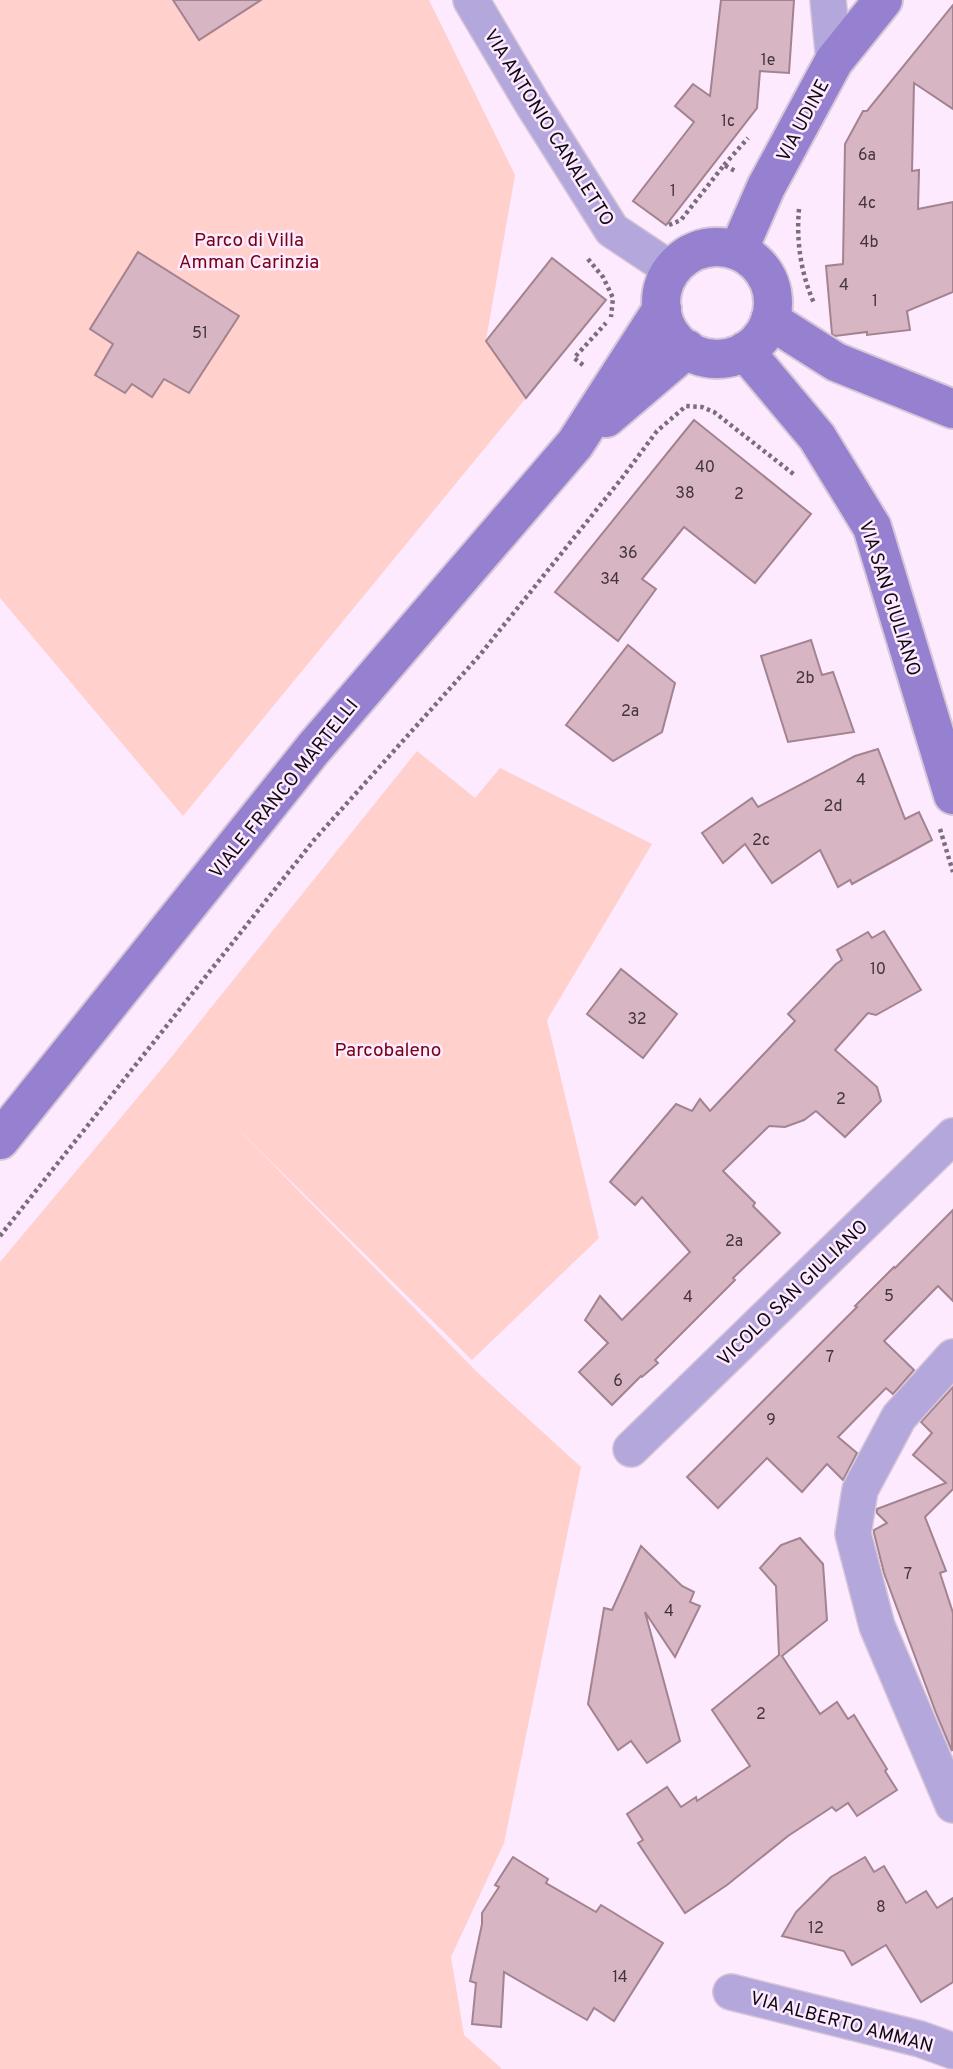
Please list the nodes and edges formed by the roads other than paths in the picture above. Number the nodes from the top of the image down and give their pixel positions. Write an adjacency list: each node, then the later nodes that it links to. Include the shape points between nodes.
1 (471, 0): 6 (street, VIA ANTONIO CANALETTO, via 612,230)
2 (828, 0): 4 (street)
3 (883, 0): 4 (main road, VIA UDINE)
4 (834, 61): 5 (main road, VIA UDINE, via 766,187)
5 (738, 251): 6 (main road, via 723,247 700,250); 8 (main road, via 759,265 766,276 772,293)
6 (672, 270): 7 (main road, via 664,286)
7 (662, 309): 9 (main road, via 666,326); 12 (main road, VIALE FRANCO MARTELLI)
8 (770, 320): 10 (main road, via 763,335); 11 (main road, via 836,362)
9 (687, 349): 10 (main road, via 712,358); 12 (main road, VIALE FRANCO MARTELLI)
10 (745, 351): 13 (main road, VIA SAN GIULIANO, via 817,438 872,527)
11 (953, 409)
12 (575, 444): 15 (main road, VIALE FRANCO MARTELLI, via 313,749)
13 (953, 795)
14 (953, 1136): 17 (street, VICOLO SAN GIULIANO)
15 (0, 1140)
16 (953, 1357): 18 (street, via 899,1417 860,1490 853,1534 877,1626)
17 (631, 1449)
18 (953, 1805)
19 (731, 1992): 20 (street, VIA ALBERTO AMMAN)
20 (953, 2051)

